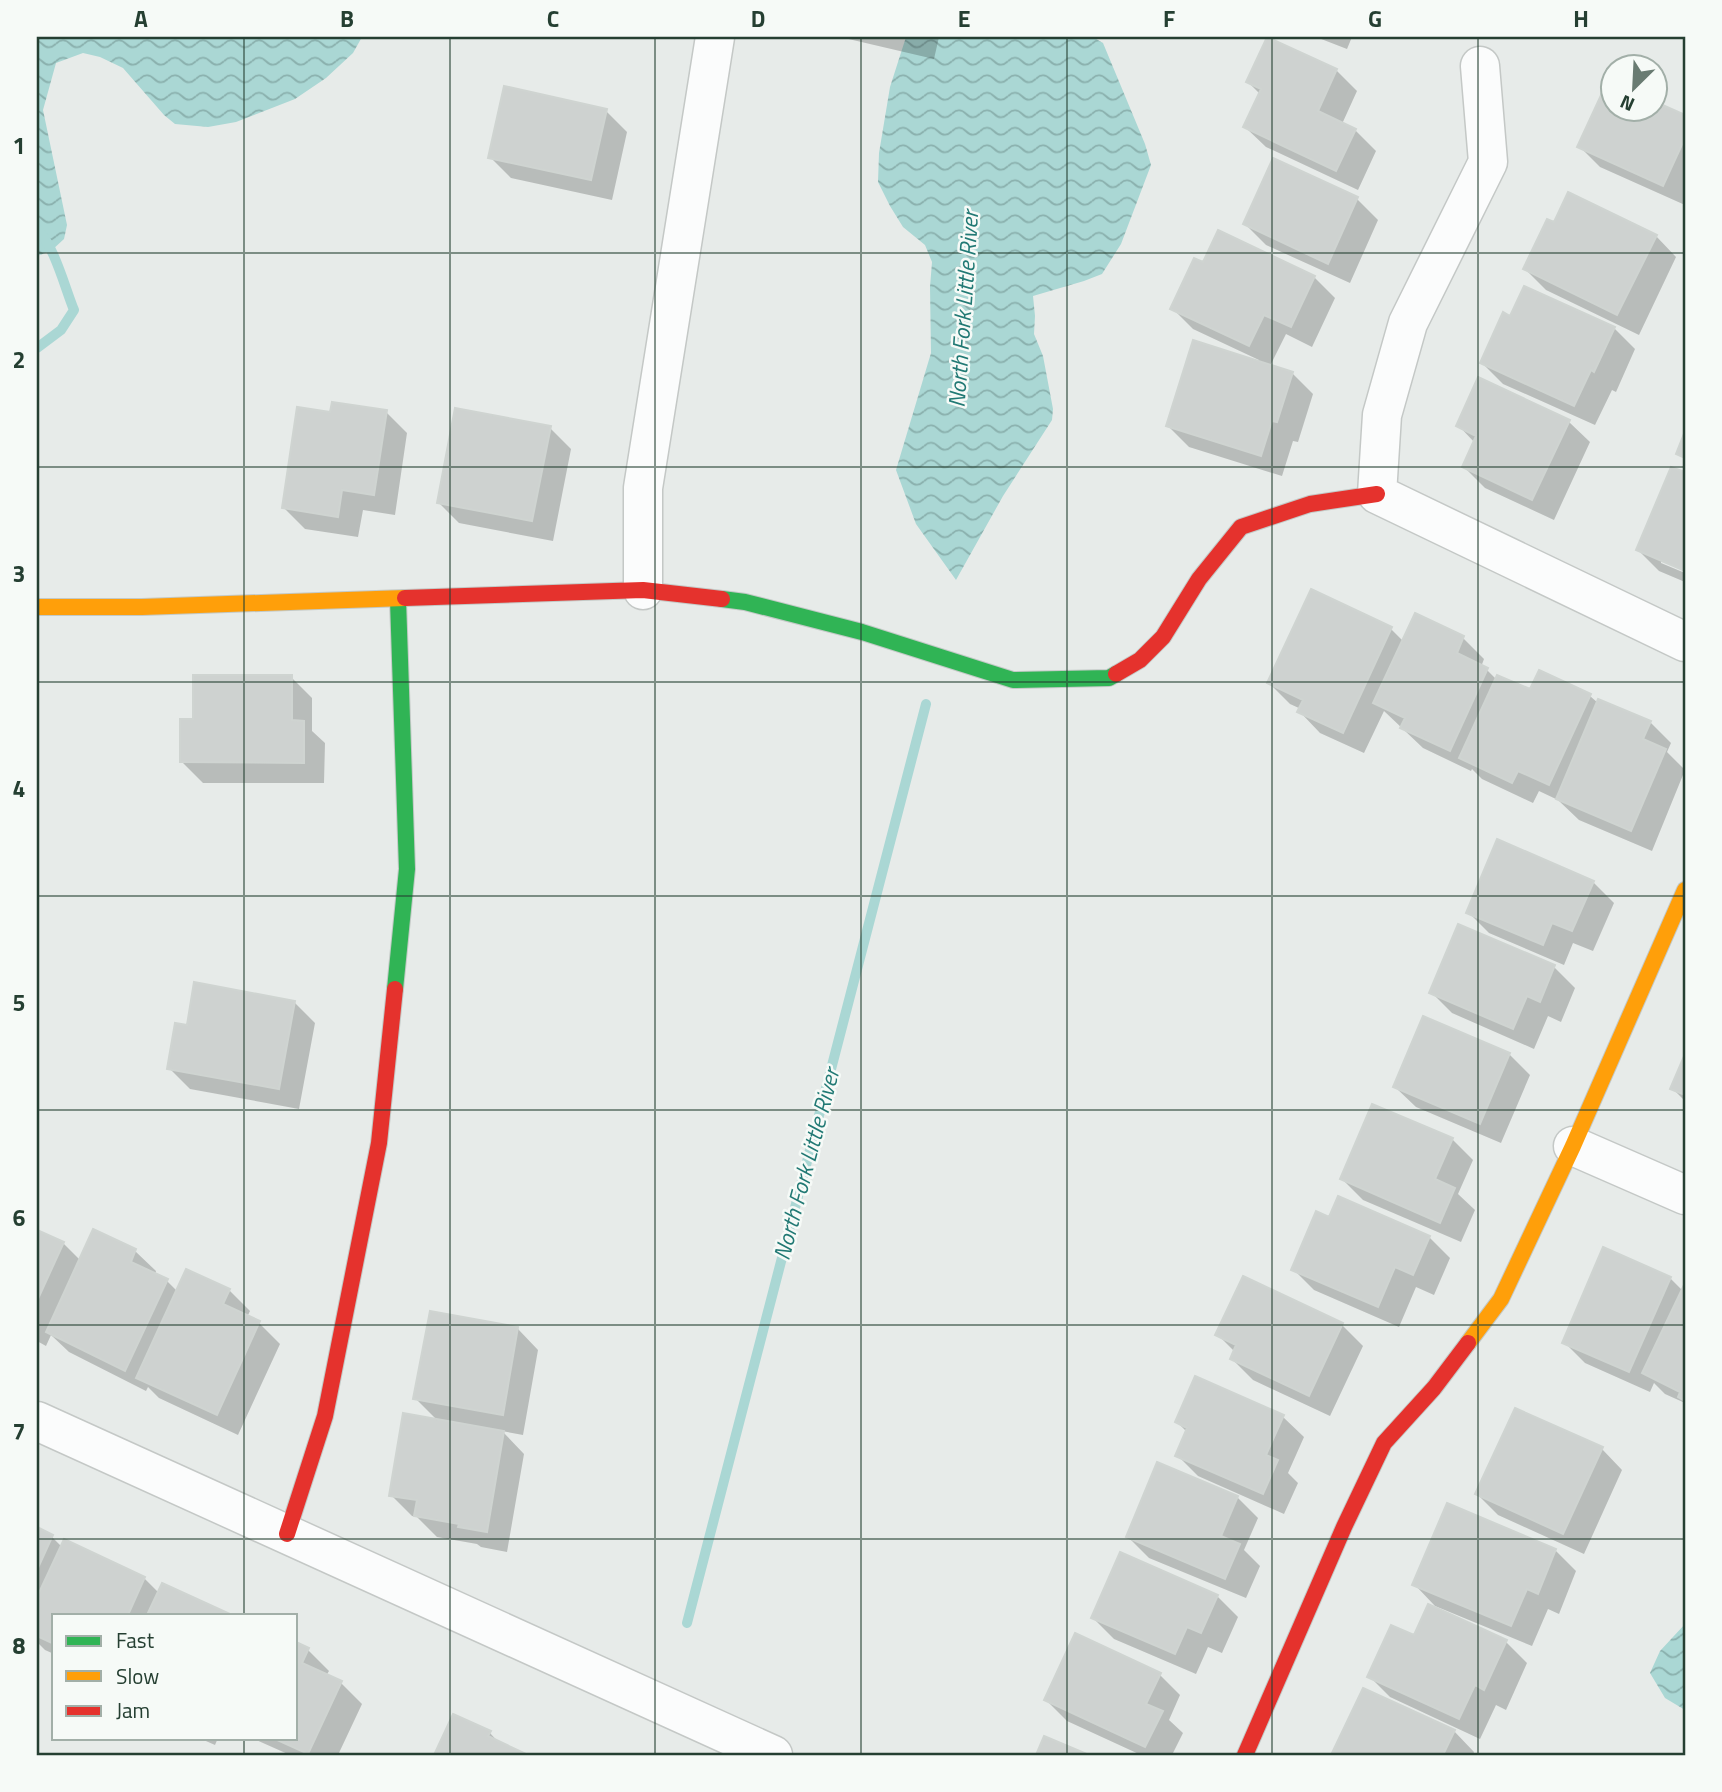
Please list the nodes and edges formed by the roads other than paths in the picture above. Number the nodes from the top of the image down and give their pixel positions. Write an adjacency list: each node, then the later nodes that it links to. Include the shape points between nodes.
1 (715, 37): 4 (street, via 643,488)
2 (1480, 66): 3 (street, via 1488,162 1408,323 1382,415)
3 (1377, 494): 4 (street, via 1310,504 1241,527 1199,579 1163,637 1140,660 1109,678 1013,680 862,632 745,602); 7 (street)
4 (643, 590): 5 (street)
5 (398, 600): 6 (street); 12 (street, via 407,869 379,1143 325,1416)
6 (37, 607)
7 (1685, 642)
8 (1685, 890): 9 (street)
9 (1573, 1146): 10 (street); 14 (street, via 1500,1299 1434,1388 1384,1443)
10 (1685, 1195)
11 (37, 1420): 12 (street)
12 (287, 1534): 13 (street)
13 (774, 1755)
14 (1245, 1755)

